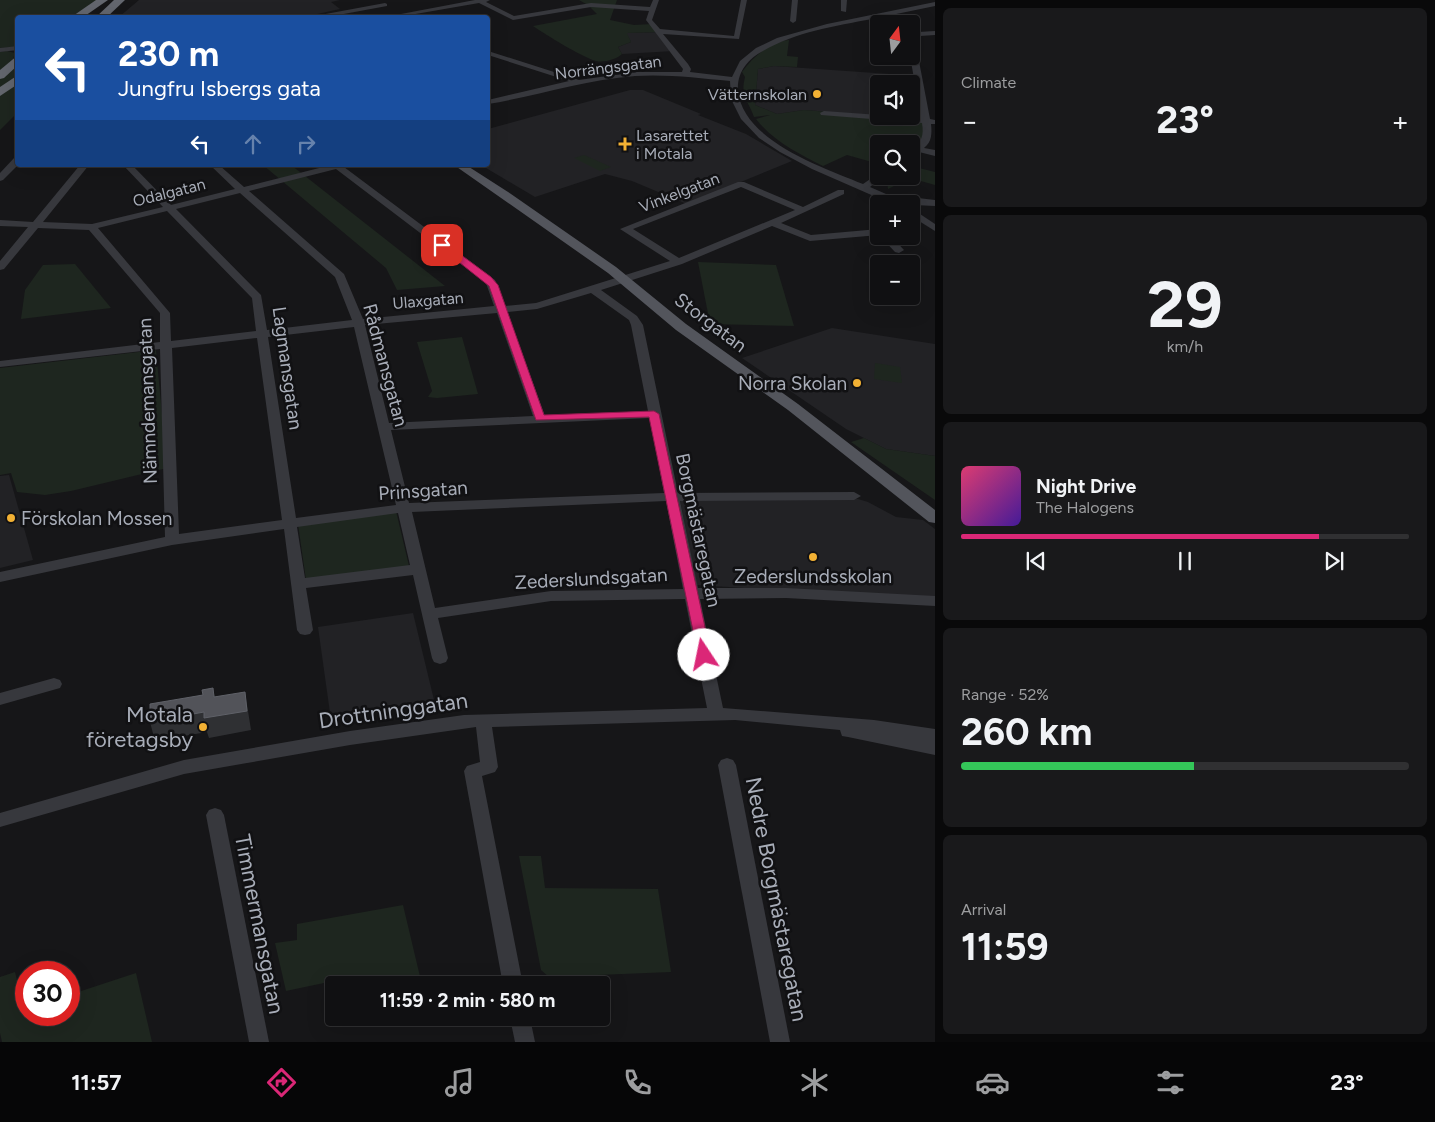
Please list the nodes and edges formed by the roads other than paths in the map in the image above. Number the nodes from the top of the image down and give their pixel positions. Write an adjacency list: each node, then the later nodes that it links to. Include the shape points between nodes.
1 (103, 0): 19 (highway)
2 (108, 0): 20 (highway)
3 (114, 0): 21 (highway)
4 (120, 0): 22 (highway)
5 (488, 0): 11 (street)
6 (577, 0): 15 (street)
7 (656, 0): 17 (street)
8 (744, 0): 26 (street, via 737,38)
9 (795, 0): 25 (street)
10 (844, 0): 18 (street)
11 (479, 1): 14 (street); 15 (street, via 515,20)
12 (905, 1): 16 (street)
13 (935, 4): 16 (street)
14 (387, 5): 23 (street); 24 (street)
15 (588, 6): 17 (street)
16 (922, 6): 35 (street, via 784,37 750,57)
17 (652, 9): 26 (street, via 649,20)
18 (844, 11)
19 (80, 15)
20 (88, 15)
21 (94, 15)
22 (103, 15)
23 (325, 15)
24 (406, 15)
25 (793, 21)
26 (658, 31): 33 (street, via 686,66)
27 (935, 33): 44 (street, via 911,39)
28 (490, 54): 29 (street)
29 (498, 57): 30 (street); 37 (street)
30 (490, 59)
31 (15, 61): 34 (highway)
32 (15, 74): 38 (highway)
33 (685, 74): 35 (street, Norrängsgatan); 37 (street, Norrängsgatan, via 648,73)
34 (0, 76)
35 (734, 79): 58 (street, via 733,90 739,108 757,132 800,161)
36 (15, 80): 40 (highway)
37 (577, 82): 42 (street, Norrängsgatan)
38 (0, 86)
39 (15, 88): 41 (highway)
40 (0, 93)
41 (0, 100)
42 (490, 102)
43 (824, 114): 44 (street)
44 (931, 122): 45 (street, via 928,137)
45 (920, 146)
46 (920, 152): 47 (street)
47 (935, 153)
48 (15, 162): 56 (street)
49 (83, 167): 69 (street)
50 (129, 167): 64 (street, Lagmansgatan)
51 (216, 167): 59 (street, Rådmansgatan)
52 (330, 167): 59 (street, Odalgatan)
53 (341, 167): 79 (street, via 488,279 496,289)
54 (462, 167): 77 (main road, Storgatan)
55 (468, 167): 77 (main road, Storgatan, via 512,194)
56 (0, 178)
57 (870, 183): 58 (street)
58 (864, 187): 61 (street)
59 (242, 190): 64 (street, Odalgatan); 80 (street, Rådmansgatan, via 340,276)
60 (841, 192): 65 (street, Ulaxgatan)
61 (881, 195)
62 (920, 201): 63 (street)
63 (935, 203)
64 (170, 208): 70 (street, Odalgatan); 81 (street, Lagmansgatan, via 256,294)
65 (803, 210): 68 (street, Ulaxgatan); 75 (street, Vinkelgatan, via 740,184 624,229)
66 (920, 217): 71 (street)
67 (0, 223): 69 (street, Odalgatan)
68 (774, 223): 72 (street, via 810,238); 75 (street, Ulaxgatan)
69 (36, 224): 70 (street, Odalgatan); 76 (street)
70 (92, 226): 82 (street, Nämndemansgatan, via 164,310)
71 (935, 228)
72 (870, 233)
73 (894, 245): 74 (street)
74 (899, 250)
75 (678, 262): 77 (street, Ulaxgatan)
76 (0, 267)
77 (626, 278): 78 (street, Ulaxgatan); 89 (main road, Storgatan); 91 (main road, Storgatan, via 687,332 788,403)
78 (593, 289): 79 (street, Ulaxgatan, via 537,306); 84 (street, Borgmästaregatan, via 634,318)
79 (502, 309): 80 (street, Ulaxgatan); 85 (street)
80 (360, 323): 81 (street, Ulaxgatan); 86 (street, Rådmansgatan)
81 (263, 335): 82 (street, Ulaxgatan); 92 (street, Lagmansgatan)
82 (166, 345): 83 (street, Ulaxgatan); 93 (street, Nämndemansgatan)
83 (0, 364)
84 (654, 414): 85 (street); 88 (street, Borgmästaregatan)
85 (540, 418): 86 (street)
86 (384, 426): 90 (street, Rådmansgatan)
87 (854, 496): 88 (street, Prinsgatan)
88 (671, 497): 90 (street, Prinsgatan); 97 (street, Borgmästaregatan)
89 (935, 507)
90 (404, 508): 92 (street, Prinsgatan); 94 (street, Rådmansgatan)
91 (935, 518)
92 (290, 522): 93 (street, Prinsgatan); 96 (street, Lagmansgatan)
93 (172, 540): 95 (street, Prinsgatan)
94 (418, 569): 96 (street); 99 (street, Rådmansgatan)
95 (0, 576)
96 (299, 584): 100 (street, Lagmansgatan)
97 (692, 593): 98 (street, Zederslundsgatan, via 829,595); 99 (street, Zederslundsgatan, via 551,596); 104 (street, Borgmästaregatan)
98 (935, 601)
99 (429, 614): 101 (street, Rådmansgatan)
100 (304, 630)
101 (440, 658)
102 (54, 684): 103 (street)
103 (0, 699)
104 (716, 714): 105 (street, Drottninggatan); 106 (street, Drottninggatan)
105 (483, 719): 111 (street, Drottninggatan, via 184,767); 112 (street, via 490,767 473,771)
106 (801, 721): 107 (street, Drottninggatan, via 874,726); 108 (street, Drottninggatan)
107 (935, 736)
108 (935, 748)
109 (727, 765): 116 (street, Nedre Borgmästaregatan)
110 (215, 815): 114 (street, Timmermansgatan)
111 (0, 820)
112 (511, 976)
113 (522, 1026): 115 (street)
114 (259, 1042)
115 (525, 1042)
116 (780, 1042)

